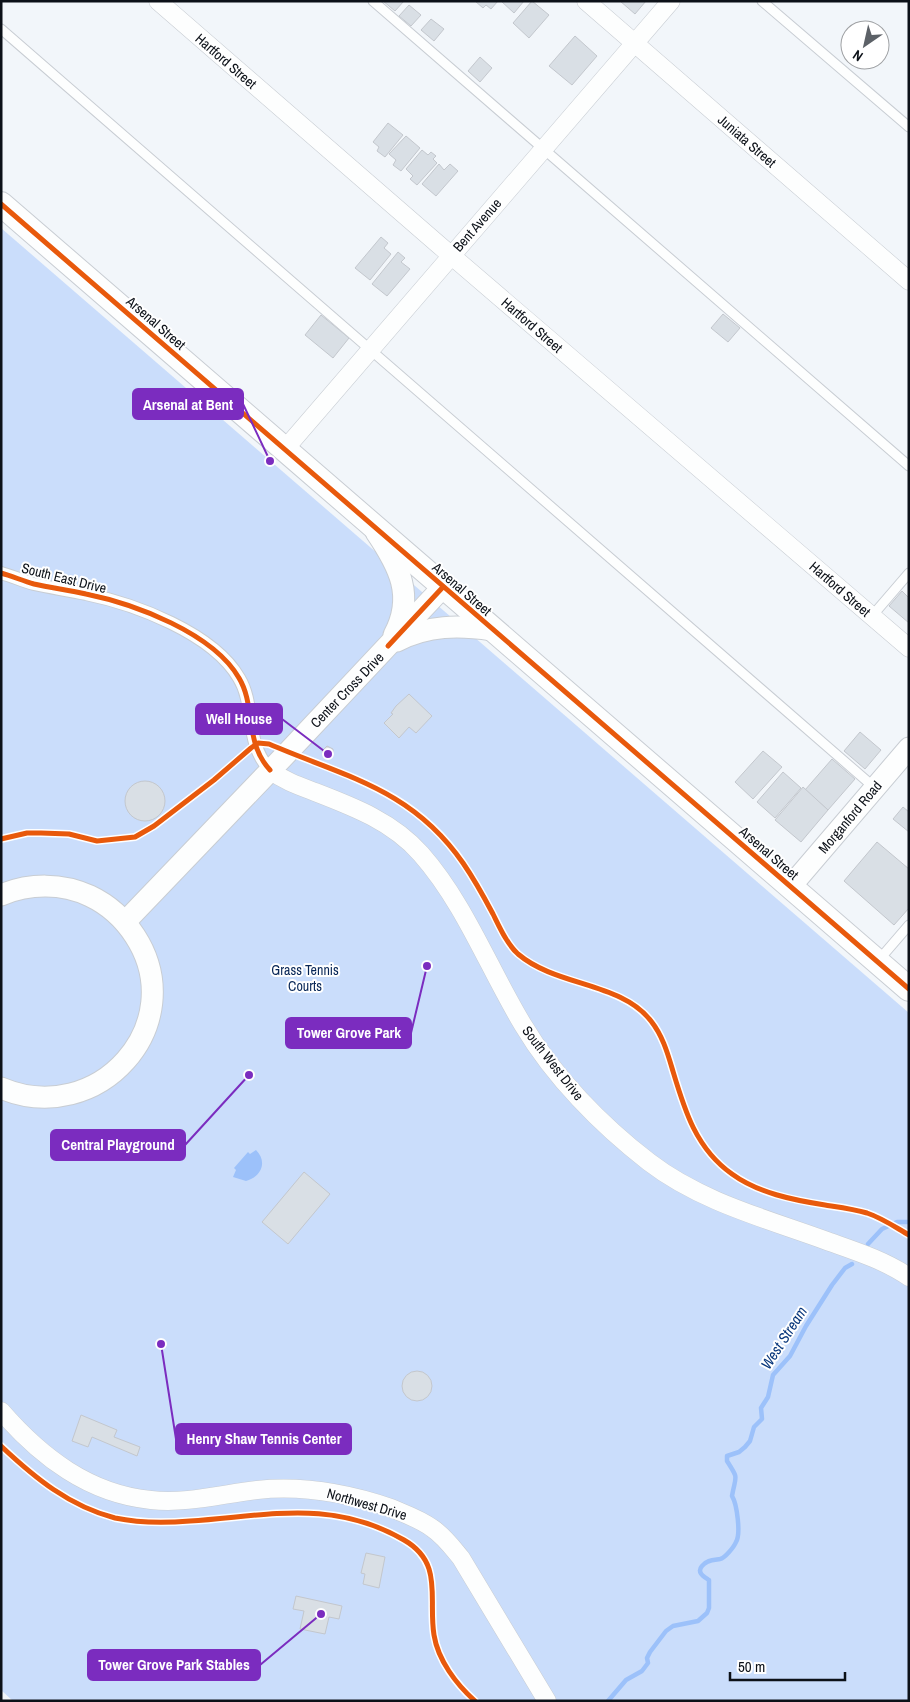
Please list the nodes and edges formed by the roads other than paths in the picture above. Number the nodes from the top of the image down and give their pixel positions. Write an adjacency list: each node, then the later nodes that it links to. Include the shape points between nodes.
1 (158, 1): 11 (street, Hartford Street)
2 (374, 1): 9 (lane)
3 (586, 1): 7 (street, Juniata Street)
4 (671, 1): 7 (street, Bent Avenue)
5 (762, 1): 8 (lane)
6 (1, 29): 13 (lane)
7 (635, 44): 9 (street, Bent Avenue); 12 (street, Juniata Street)
8 (909, 127)
9 (543, 149): 11 (street, Bent Avenue); 15 (lane)
10 (1, 204): 14 (main road, Arsenal Street)
11 (450, 255): 13 (street, Bent Avenue); 20 (street, Hartford Street)
12 (909, 281)
13 (372, 349): 14 (street, Bent Avenue); 26 (lane)
14 (285, 449): 16 (main road, Arsenal Street)
15 (909, 466)
16 (368, 521): 19 (main road, Arsenal Street); 22 (street, via 403,581 405,600 399,626)
17 (1, 573): 25 (street, South East Drive, via 34,584 117,602 167,621 204,641 239,677 255,744)
18 (909, 573): 20 (lane)
19 (443, 587): 21 (main road, Arsenal Street); 22 (street, Center Cross Drive)
20 (872, 616): 23 (street, Hartford Street)
21 (492, 630): 22 (street, via 439,627 410,634); 27 (main road, Arsenal Street)
22 (388, 646): 25 (street, Center Cross Drive)
23 (909, 648)
24 (909, 748): 26 (street, Morganford Road)
25 (270, 770): 29 (street, Center Cross Drive); 34 (street, South West Drive, via 290,783 382,822 420,853 456,904 516,1014 544,1056 604,1122 650,1162 710,1198 867,1256)
26 (875, 788): 27 (street, Morganford Road)
27 (791, 886): 31 (main road, Arsenal Street)
28 (1, 895): 29 (street, via 37,886 69,889 96,899)
29 (125, 922): 33 (street, via 145,956 151,984 147,1021 131,1054 104,1080 70,1094 33,1097)
30 (909, 925): 31 (lane)
31 (878, 962): 32 (main road, Arsenal Street)
32 (909, 989)
33 (1, 1088)
34 (909, 1277)
35 (1, 1411): 36 (street, Northwest Drive, via 53,1461 73,1475 111,1492 152,1500 189,1500 266,1490 305,1489 360,1498 420,1520 433,1528 461,1558)
36 (547, 1701)

